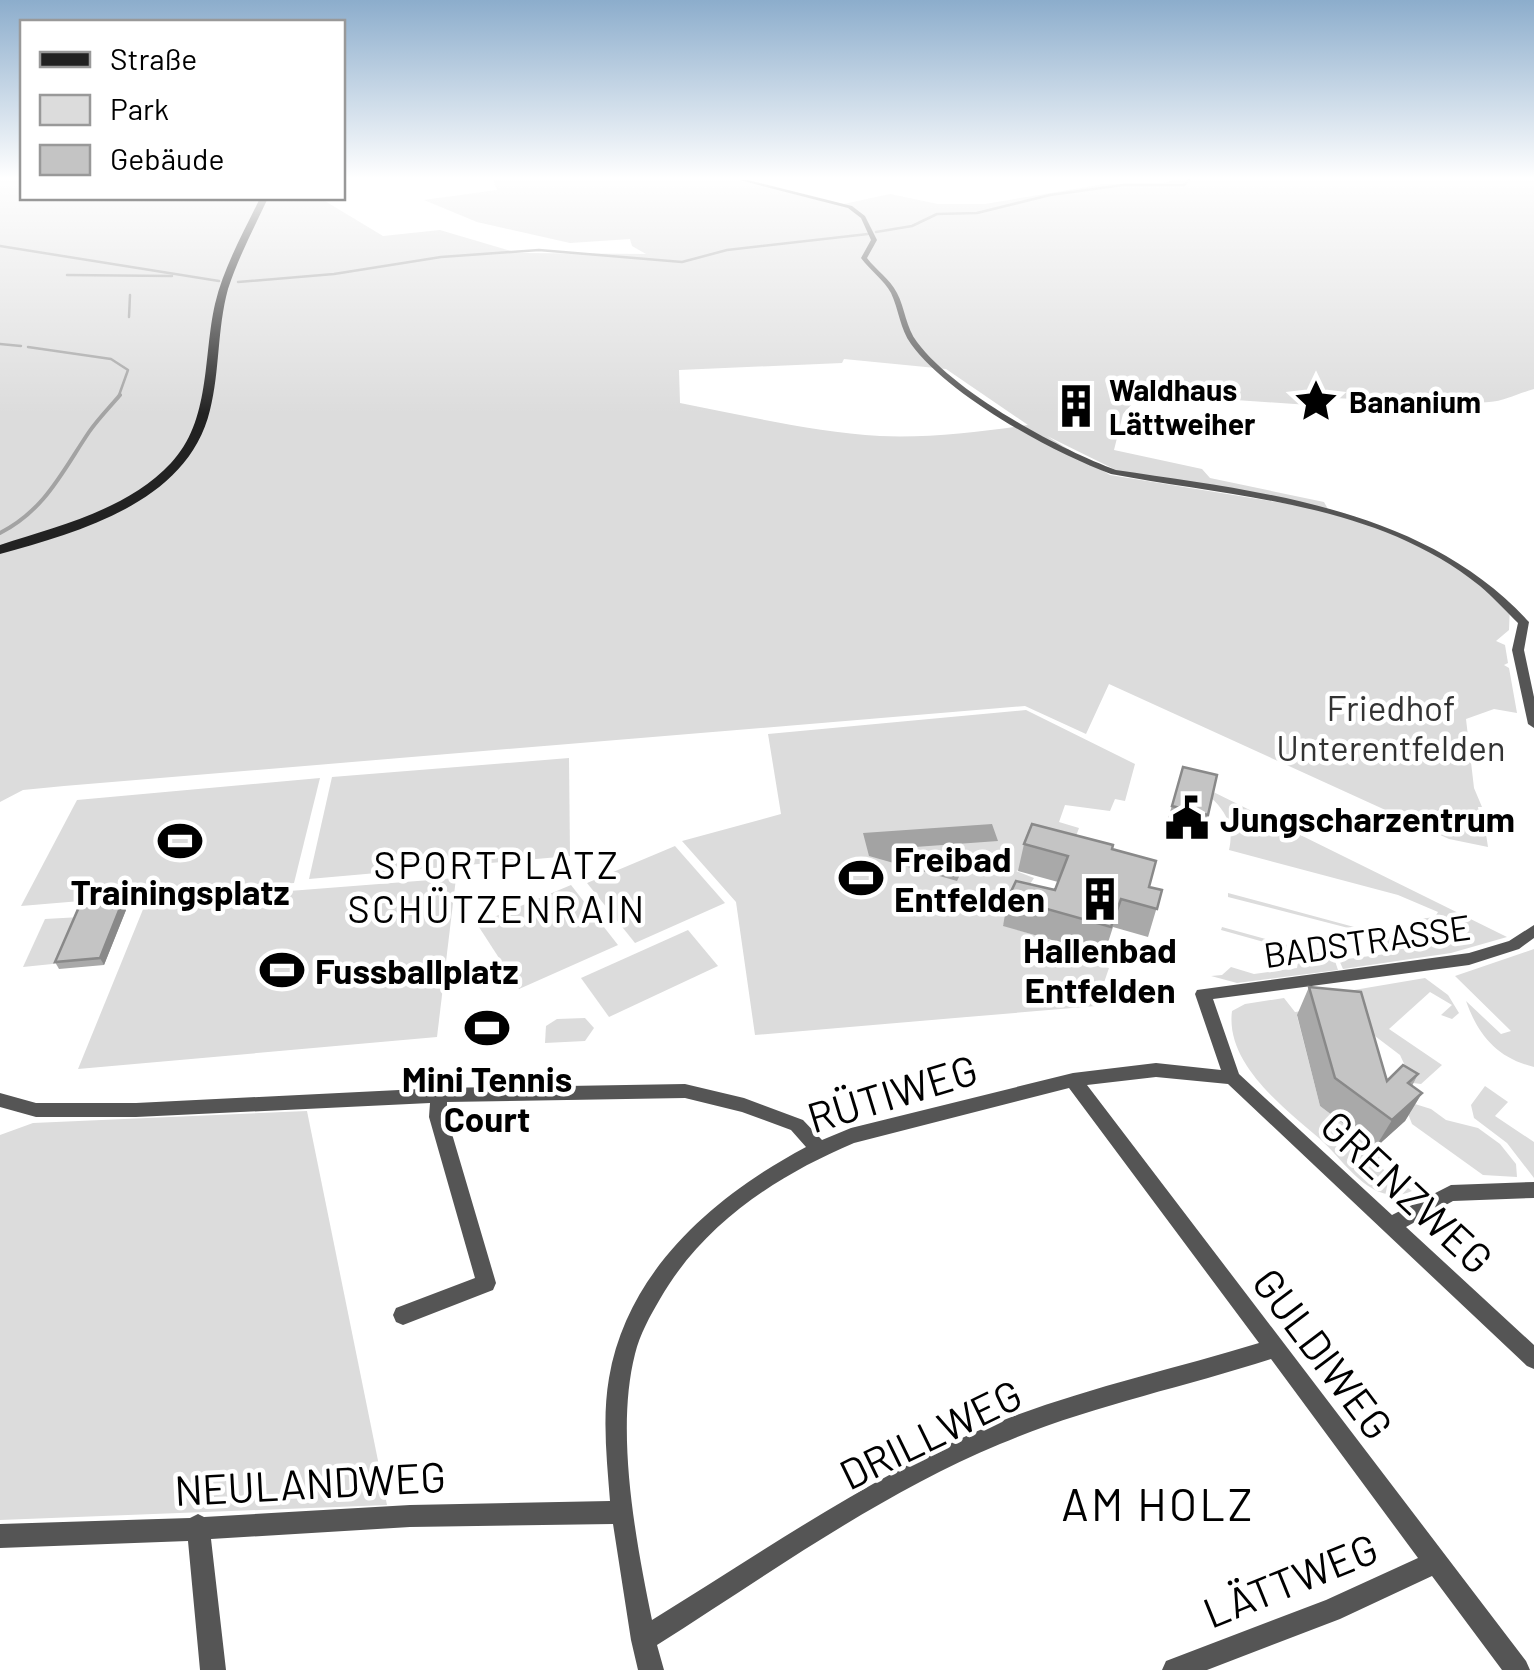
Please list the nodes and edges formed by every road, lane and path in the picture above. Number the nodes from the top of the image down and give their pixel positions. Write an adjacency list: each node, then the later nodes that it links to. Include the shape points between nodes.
1 (238, 258): 3 (street, via 220,304 204,412 178,465 115,508)
2 (864, 258): 4 (street, via 890,285 912,340 940,370 1081,461 1334,510 1380,526 1482,580)
3 (0, 550)
4 (1529, 622): 5 (street, via 1518,650)
5 (1534, 724)
6 (1534, 930): 7 (street, BADSTRASSE, via 1469,959 1203,994)
7 (1232, 1078): 8 (street, RÜTIWEG, via 1156,1070); 13 (street, GRENZWEG)
8 (1073, 1080): 11 (street, RÜTIWEG); 15 (street, GULDIWEG)
9 (439, 1096): 10 (street, via 136,1110 36,1110); 11 (street, via 685,1091 797,1125); 14 (street, via 438,1117 486,1283)
10 (0, 1100)
11 (818, 1149): 17 (street, RÜTIWEG, via 750,1186 707,1222 640,1316 624,1354 617,1424)
12 (1534, 1190): 13 (street, via 1450,1193)
13 (1390, 1226): 16 (street, GRENZWEG)
14 (403, 1315)
15 (1274, 1348): 20 (street, GULDIWEG); 21 (street, DRILLWEG, via 964,1448)
16 (1534, 1359)
17 (623, 1512): 18 (street, NEULANDWEG); 21 (street, RÜTIWEG)
18 (198, 1526): 19 (street, NEULANDWEG); 22 (street)
19 (0, 1536)
20 (1435, 1562): 24 (street, LÄTTWEG); 25 (street, GULDIWEG)
21 (643, 1640): 23 (street, RÜTIWEG)
22 (213, 1670)
23 (651, 1670)
24 (1175, 1670)
25 (1517, 1670)

